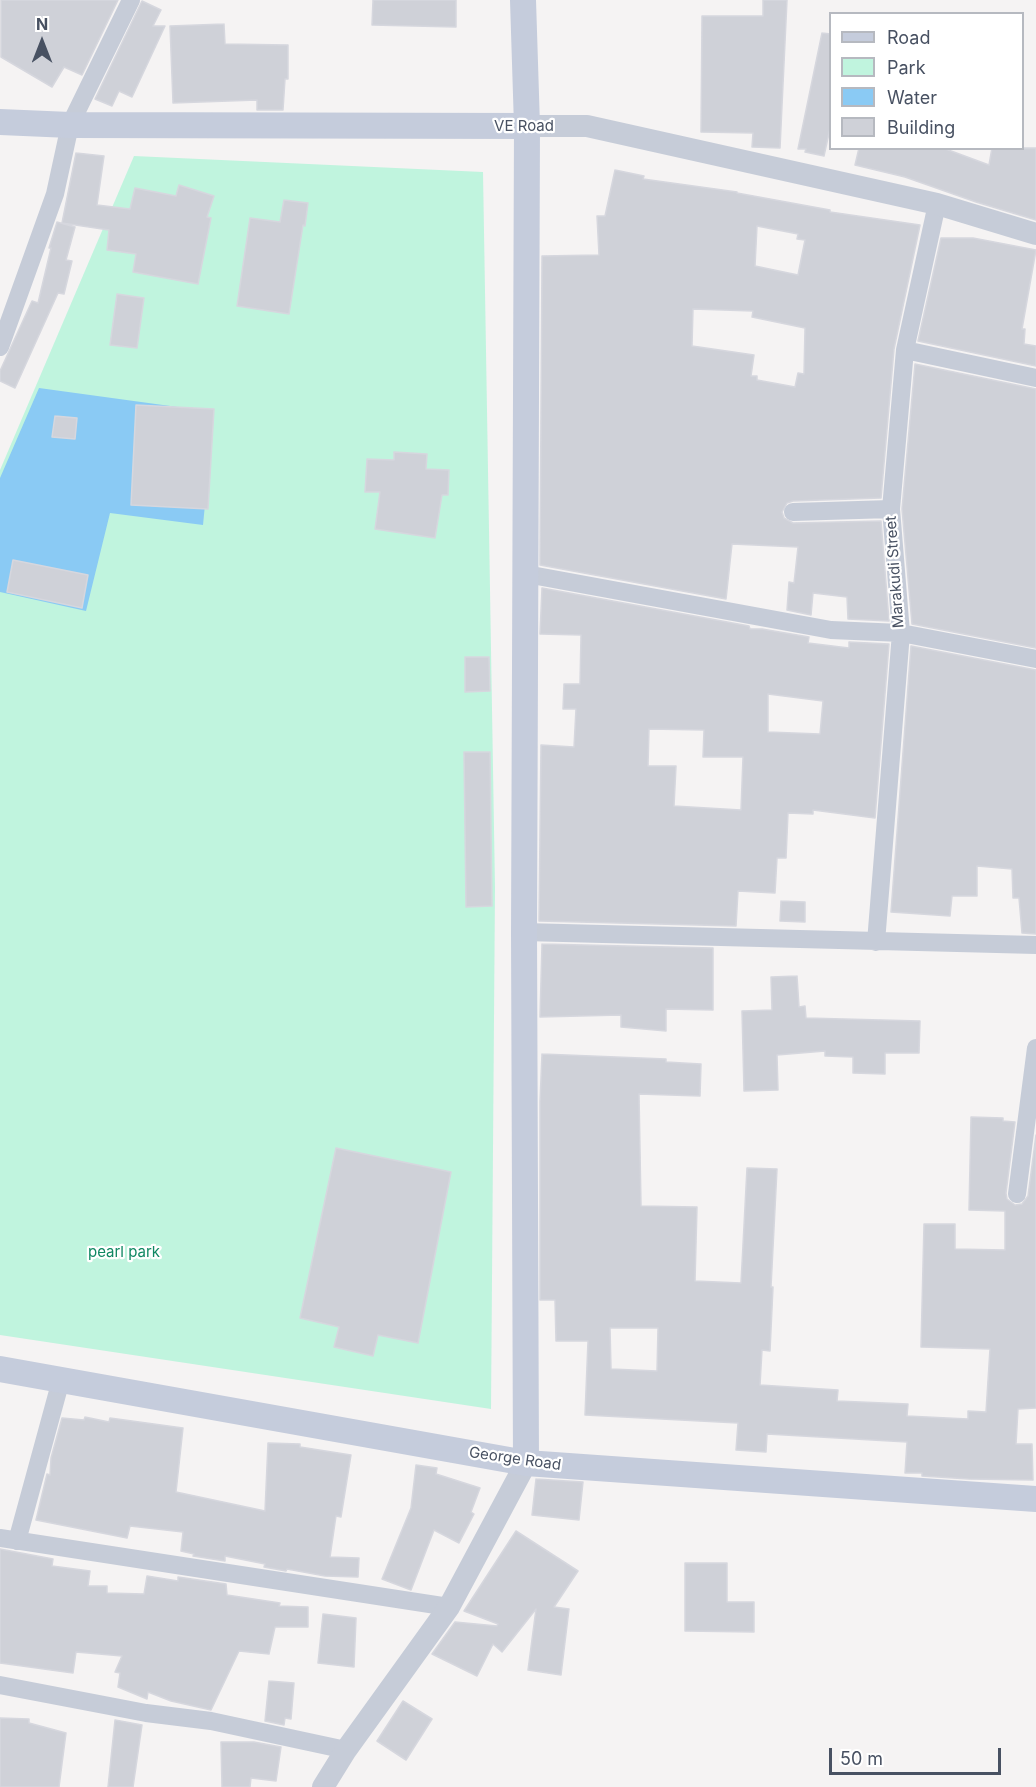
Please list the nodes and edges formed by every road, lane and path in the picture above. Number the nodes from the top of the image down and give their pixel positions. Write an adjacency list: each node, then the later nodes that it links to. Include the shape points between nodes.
1 (131, 0): 4 (street)
2 (523, 0): 5 (main road)
3 (0, 122): 4 (main road, VE Road)
4 (70, 125): 5 (main road, VE Road); 8 (street, via 55,194)
5 (527, 126): 6 (street, VE Road, via 587,126); 13 (main road)
6 (937, 204): 7 (street, VE Road); 9 (street, Marakudi Street)
7 (1036, 234)
8 (0, 347)
9 (905, 350): 10 (street); 11 (street, Marakudi Street)
10 (1036, 378)
11 (891, 509): 12 (street); 14 (street, Marakudi Street)
12 (793, 512)
13 (526, 574): 14 (street, via 831,630); 16 (main road)
14 (900, 633): 15 (street); 17 (street, Marakudi Street)
15 (1036, 659)
16 (524, 932): 17 (street); 24 (main road)
17 (876, 942): 18 (street)
18 (1036, 945)
19 (1036, 1048): 20 (street)
20 (1033, 1098): 21 (street)
21 (1017, 1194)
22 (0, 1369): 23 (main road, George Road)
23 (62, 1380): 24 (main road, George Road); 26 (street)
24 (526, 1463): 25 (main road, George Road); 27 (street)
25 (1036, 1499)
26 (8, 1540): 27 (street)
27 (449, 1606): 29 (street)
28 (0, 1685): 29 (street, via 146,1713 211,1721)
29 (346, 1750): 30 (street)
30 (323, 1787)

